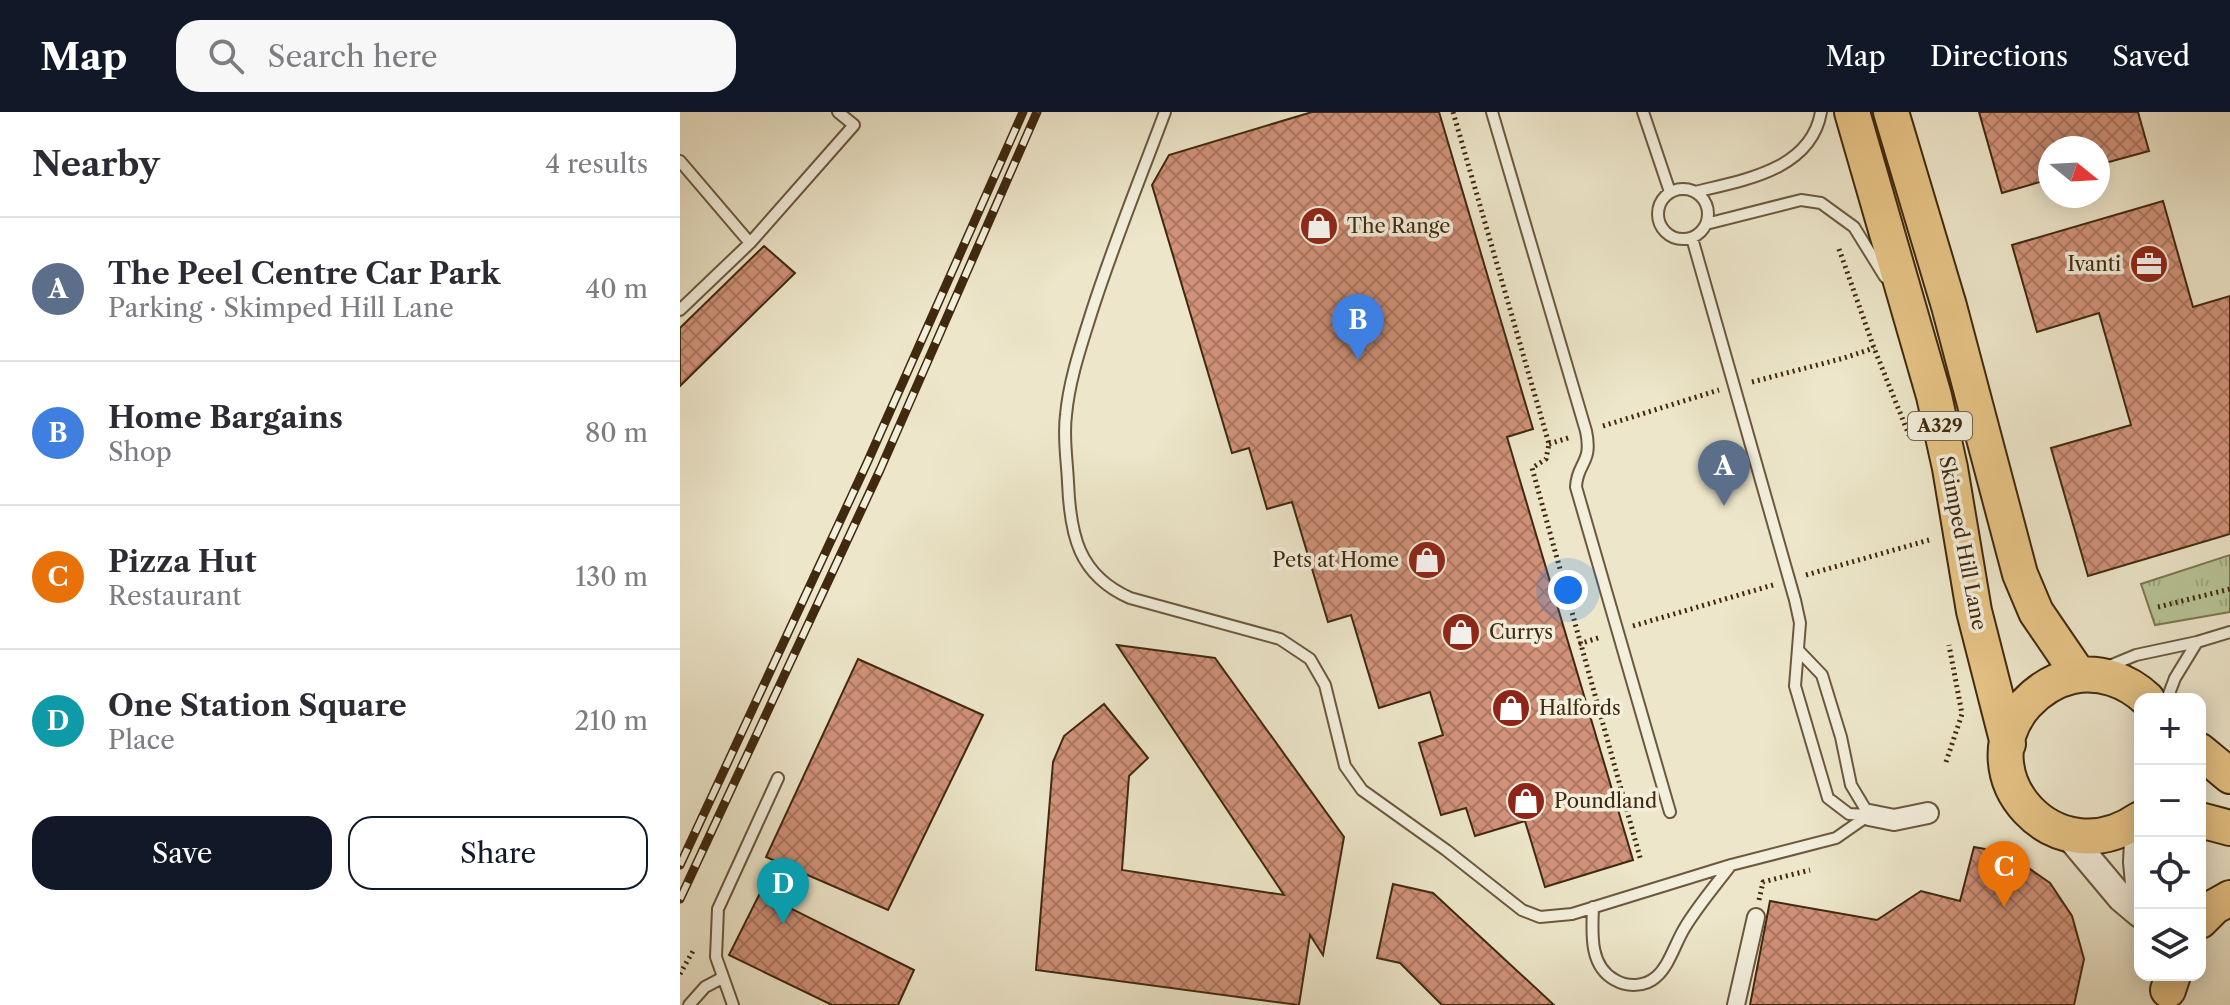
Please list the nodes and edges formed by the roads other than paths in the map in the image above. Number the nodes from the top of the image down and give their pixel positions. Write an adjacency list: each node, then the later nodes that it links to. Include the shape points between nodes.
1 (838, 112): 13 (lane, via 854,125)
2 (1165, 112): 35 (lane, via 1105,272 1065,416 1074,541 1111,590 1280,639 1297,649 1325,685 1345,766 1362,790 1522,910 1558,917)
3 (1492, 112): 26 (lane, via 1586,431 1589,454 1576,487)
4 (1643, 112): 9 (lane)
5 (1821, 112): 10 (lane, via 1819,127 1806,146 1784,166)
6 (1852, 112): 15 (main road, Skimped Hill Lane / A329)
7 (1891, 112): 19 (main road, Skimped Hill Lane / A329, via 2020,574 2036,612)
8 (680, 161): 13 (lane)
9 (1670, 192): 10 (lane); 12 (lane, via 1659,203 1660,225 1677,239)
10 (1695, 192): 11 (lane, via 1708,209)
11 (1706, 224): 12 (lane); 15 (lane, via 1801,200 1821,203 1854,227)
12 (1692, 238): 18 (lane, via 1790,580 1800,623)
13 (750, 243): 14 (lane)
14 (680, 310)
15 (1914, 322): 22 (main road, Skimped Hill Lane / A329, via 1950,468 1974,611)
16 (2230, 632): 17 (lane)
17 (2197, 642): 19 (lane, via 2136,655); 21 (lane)
18 (1799, 651): 28 (lane, via 1822,675 1851,785); 28 (lane, via 1795,686 1828,798 1849,814)
19 (2084, 675): 20 (main road, via 2119,680); 22 (main road, via 2060,680 2035,695 2016,719)
20 (2138, 693)
21 (2169, 693)
22 (2008, 744): 32 (main road, Skimped Hill Lane, via 2010,777 2024,806 2048,827)
23 (2206, 756): 24 (main road)
24 (2230, 776)
25 (778, 778): 39 (lane, via 718,909 716,957)
26 (1670, 812)
27 (1928, 813): 28 (street, via 1894,820)
28 (1869, 815): 33 (lane, via 1836,838)
29 (2206, 822): 31 (main road)
30 (2134, 823): 32 (main road, via 2103,837)
31 (2230, 828)
32 (2069, 836): 36 (street)
33 (1731, 865): 35 (lane); 35 (lane, via 1685,927 1663,968 1647,982 1618,982 1603,970 1592,942)
34 (2230, 898): 37 (main road)
35 (1593, 907)
36 (2134, 909)
37 (2206, 915)
38 (1756, 917): 42 (street)
39 (722, 978): 40 (lane); 41 (lane)
40 (689, 1005)
41 (733, 1005)
42 (1736, 1005)

